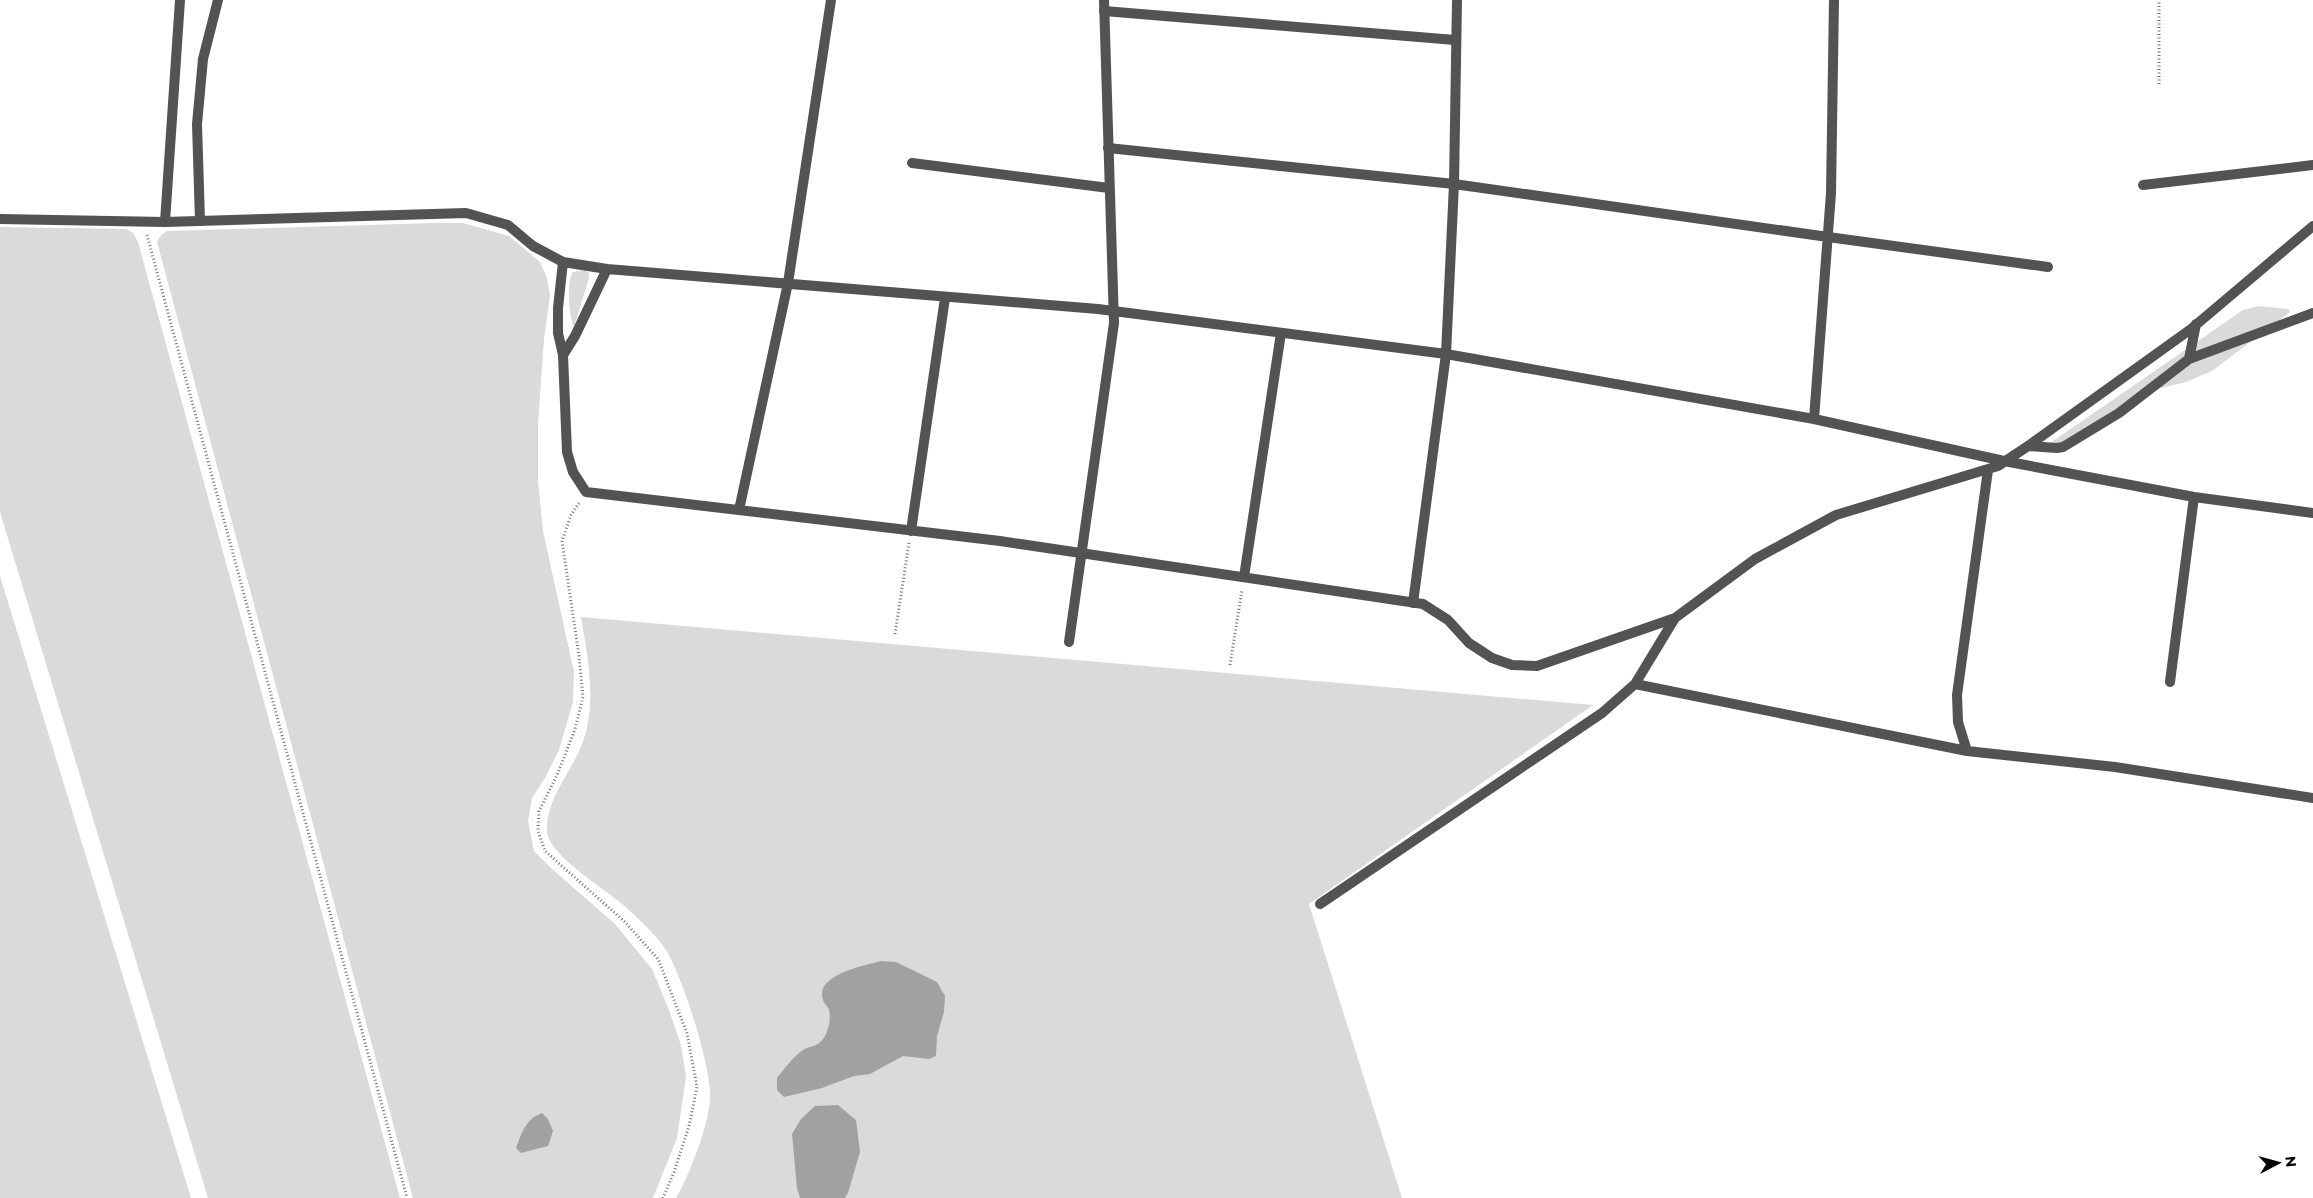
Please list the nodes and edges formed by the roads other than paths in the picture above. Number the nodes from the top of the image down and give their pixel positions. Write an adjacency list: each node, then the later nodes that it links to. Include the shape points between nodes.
1 (180, 0): 16 (street)
2 (218, 0): 15 (street, via 202,59 196,124)
3 (831, 0): 22 (street)
4 (1457, 0): 7 (street)
5 (1834, 0): 18 (street)
6 (1104, 5): 7 (street); 8 (street)
7 (1455, 40): 11 (street)
8 (1108, 148): 11 (street); 13 (street)
9 (912, 162): 13 (street)
10 (2313, 164): 12 (street)
11 (1454, 184): 18 (street); 28 (street)
12 (2143, 185)
13 (1109, 188): 24 (street)
14 (0, 219): 16 (street)
15 (200, 221): 16 (street); 19 (street, via 466,213 508,225 533,246)
16 (165, 222)
17 (2313, 226): 26 (street)
18 (1828, 237): 20 (street); 31 (street)
19 (563, 262): 21 (street); 29 (street, via 558,308 558,333)
20 (2048, 267)
21 (607, 269): 22 (street); 29 (street)
22 (788, 283): 23 (street); 36 (street)
23 (945, 298): 24 (street); 38 (street)
24 (1113, 311): 27 (street); 39 (street, via 1114,323)
25 (2313, 313): 30 (street)
26 (2196, 324): 30 (street); 32 (street)
27 (1281, 333): 28 (street); 40 (street)
28 (1446, 354): 31 (street); 41 (street)
29 (563, 355): 36 (street, via 567,452 572,472 586,492)
30 (2189, 359): 32 (street, via 2118,413 2068,444 2056,448)
31 (1814, 419): 33 (street)
32 (2028, 446): 33 (street)
33 (2004, 461): 34 (street); 35 (street)
34 (1988, 470): 42 (street, via 1836,515 1755,558); 46 (street, via 1957,695 1958,722)
35 (2194, 497): 37 (street); 44 (street)
36 (739, 510): 38 (street)
37 (2313, 513)
38 (911, 530): 39 (street)
39 (1080, 553): 40 (street); 43 (street)
40 (1244, 577): 41 (street)
41 (1413, 603): 42 (street, via 1423,604 1448,620 1469,643 1492,658 1512,665 1537,666)
42 (1675, 618): 45 (street)
43 (1069, 642)
44 (2170, 682)
45 (1635, 684): 46 (street); 48 (street, via 1602,712)
46 (1967, 751): 47 (street, via 2115,767)
47 (2313, 798)
48 (1320, 904)

